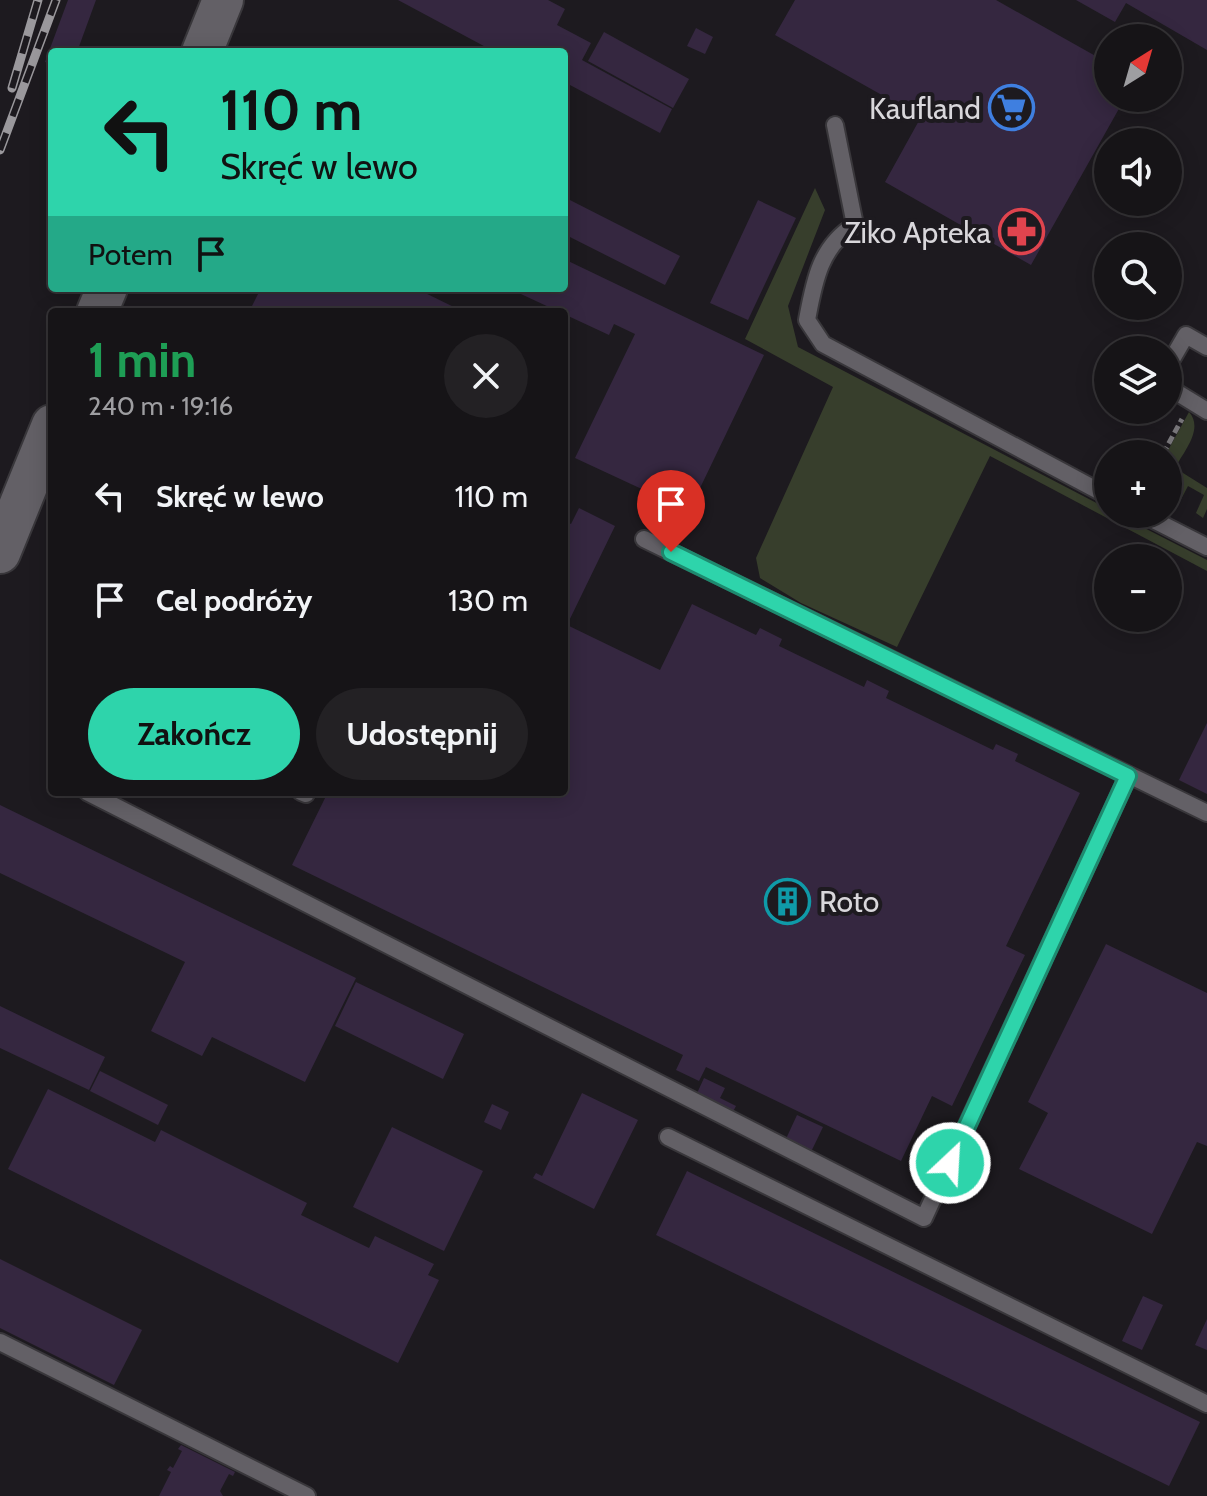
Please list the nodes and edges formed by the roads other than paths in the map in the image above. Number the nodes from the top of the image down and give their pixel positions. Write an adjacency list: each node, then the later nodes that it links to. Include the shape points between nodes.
1 (223, 0): 2 (street)
2 (204, 48)
3 (835, 125): 9 (lane, via 855,225 839,235 816,272 807,320 823,344)
4 (1182, 342): 5 (lane, via 1186,335)
5 (1207, 347)
6 (1182, 396): 7 (lane)
7 (1207, 411)
8 (48, 435): 13 (street)
9 (1094, 489)
10 (1170, 528): 12 (lane)
11 (644, 539): 14 (lane)
12 (1207, 547)
13 (0, 553)
14 (1128, 776): 15 (lane, via 924,1218); 16 (lane)
15 (95, 796)
16 (1207, 813)
17 (668, 1137): 19 (lane)
18 (0, 1342): 20 (lane)
19 (1207, 1404)
20 (307, 1496)

